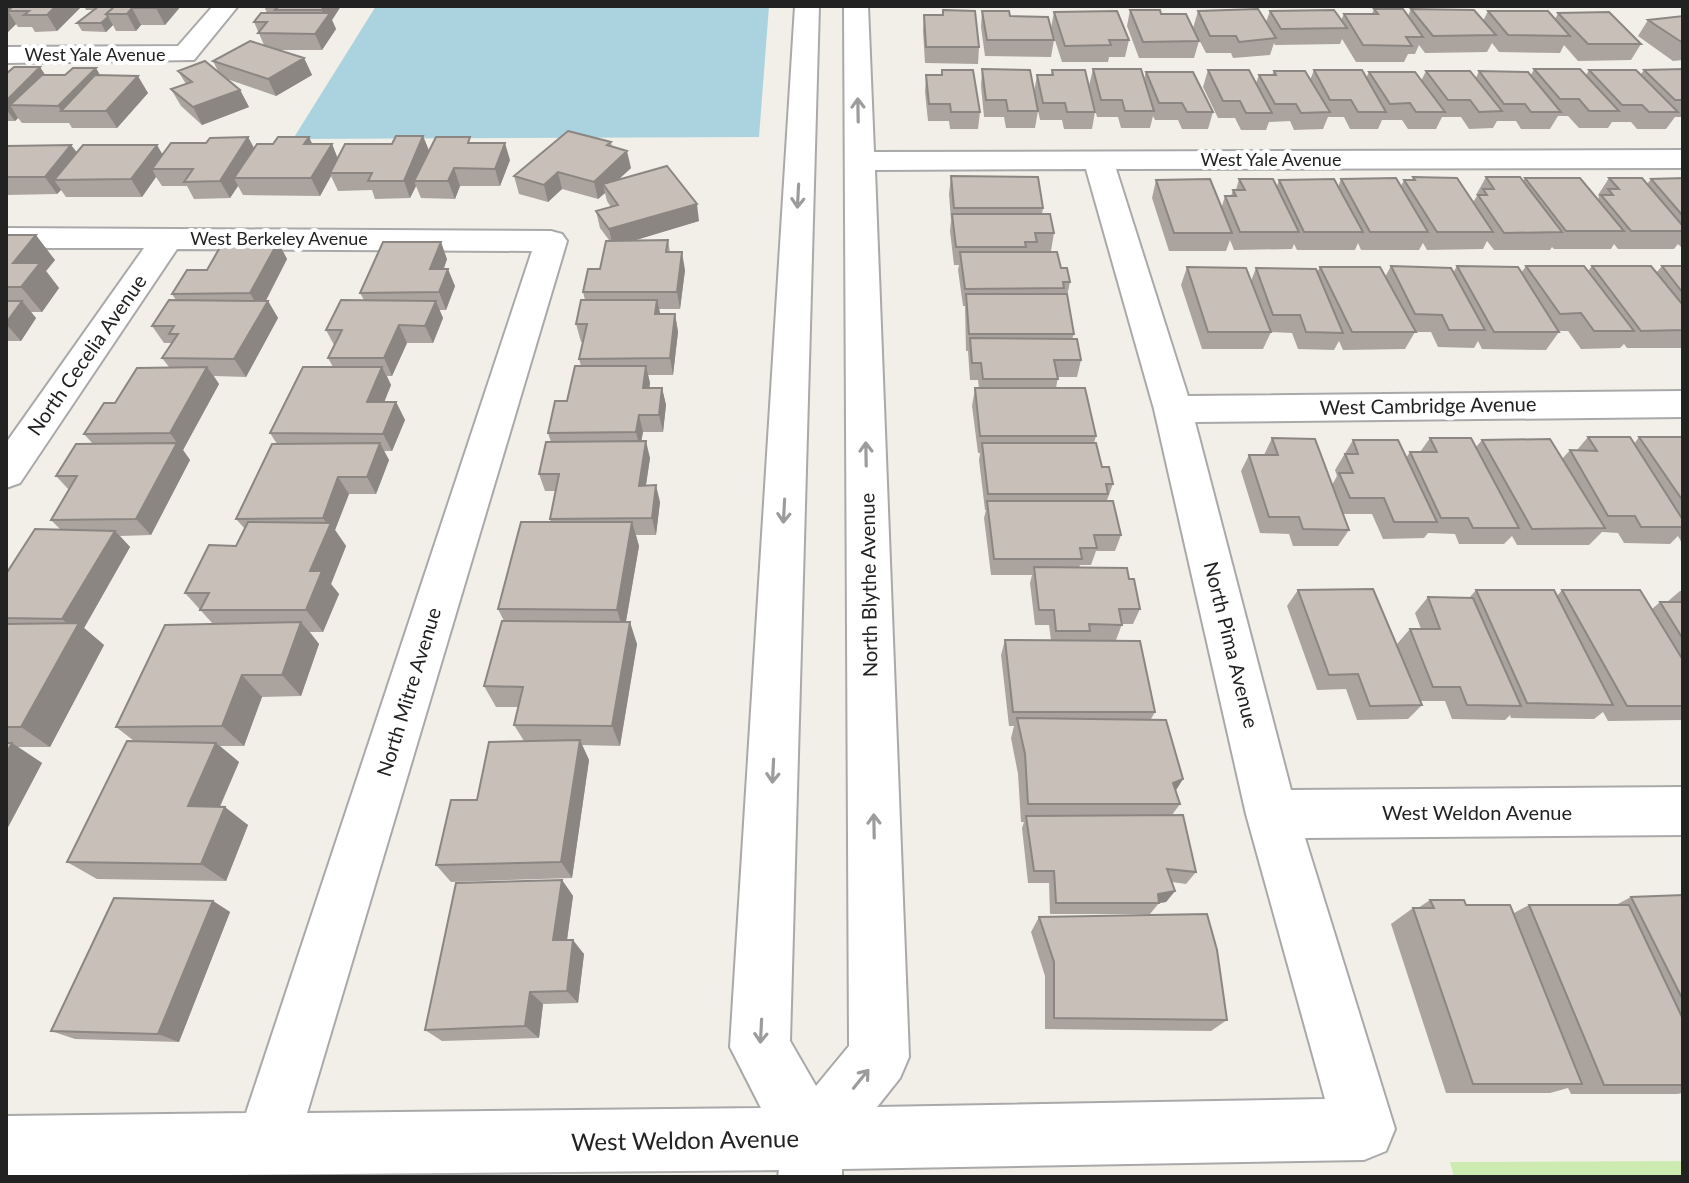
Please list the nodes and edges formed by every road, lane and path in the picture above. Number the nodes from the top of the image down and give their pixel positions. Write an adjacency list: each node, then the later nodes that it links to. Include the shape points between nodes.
1 (226, 6): 4 (street, West Yale Avenue, via 185,54)
2 (807, 6): 19 (street, one-way to 19, via 760,1047)
3 (856, 6): 7 (street, North Blythe Avenue, one-way to 3)
4 (6, 55)
5 (1683, 159): 6 (street, West Yale Avenue)
6 (1098, 160): 7 (street, West Yale Avenue); 12 (street, North Pima Avenue)
7 (859, 161): 19 (street, North Blythe Avenue, one-way to 7, via 879,1057)
8 (6, 238): 9 (street, West Berkeley Avenue)
9 (168, 238): 10 (street, West Berkeley Avenue); 13 (street, North Cecelia Avenue)
10 (551, 241): 17 (street, North Mitre Avenue)
11 (1683, 404): 12 (street, West Cambridge Avenue)
12 (1173, 409): 15 (street, North Pima Avenue)
13 (6, 473)
14 (1683, 811): 15 (street, West Weldon Avenue)
15 (1272, 814): 16 (street, North Pima Avenue)
16 (1364, 1129): 19 (street, West Weldon Avenue)
17 (267, 1144): 18 (street, West Weldon Avenue); 19 (street, West Weldon Avenue)
18 (6, 1147)
19 (811, 1158)

